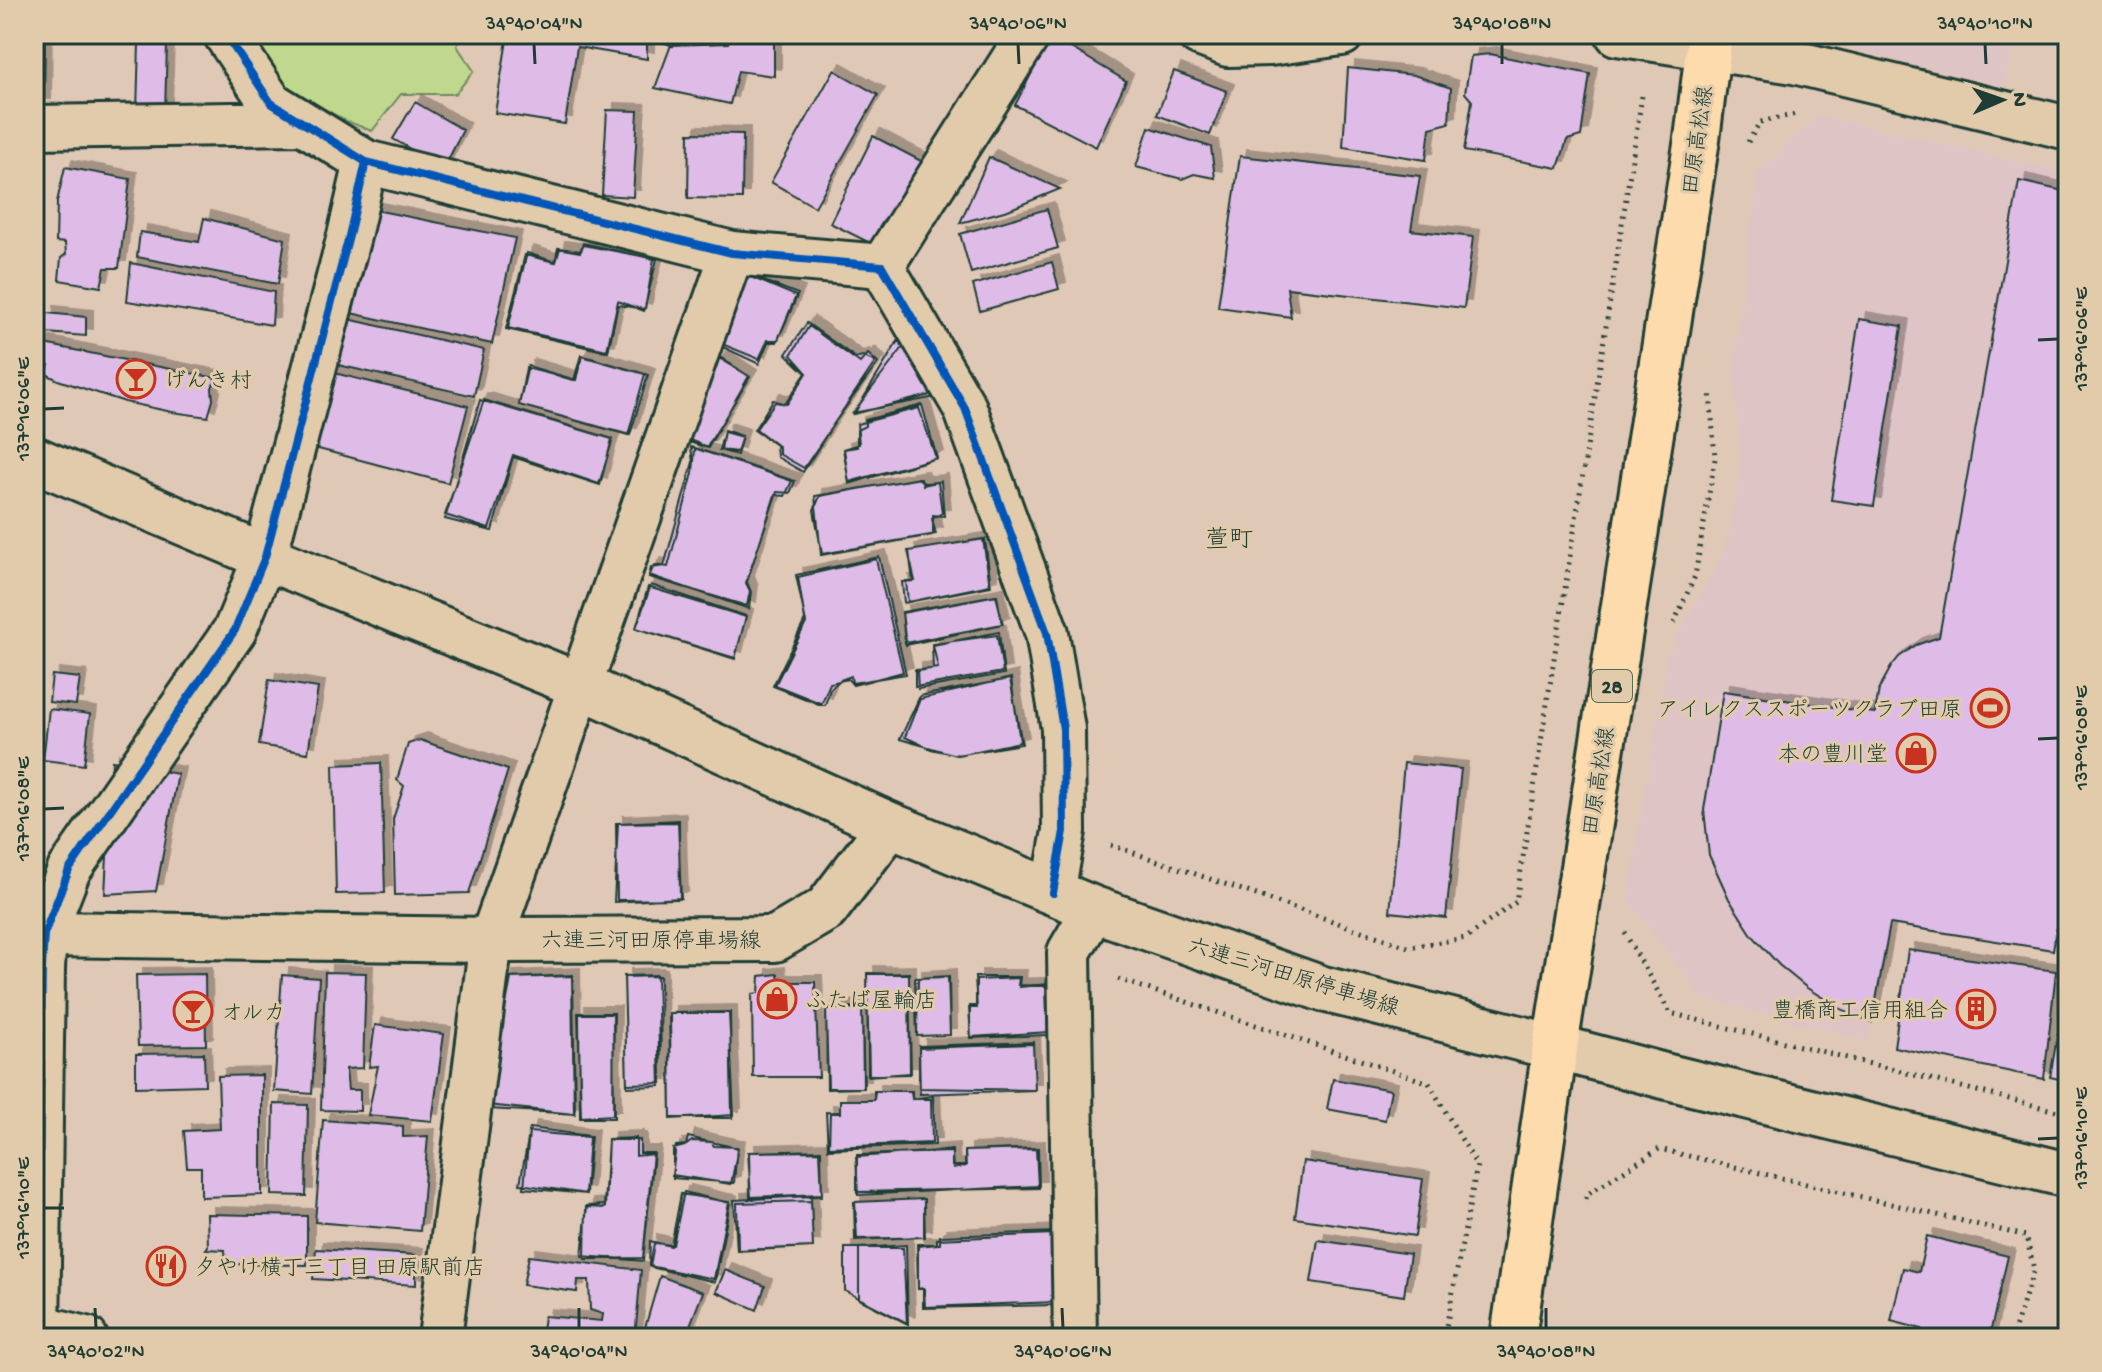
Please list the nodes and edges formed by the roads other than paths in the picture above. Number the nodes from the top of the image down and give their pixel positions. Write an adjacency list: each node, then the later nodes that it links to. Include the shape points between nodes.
1 (225, 34): 7 (street, via 271,103)
2 (1029, 34): 12 (street)
3 (1199, 34): 4 (street, via 1228,45)
4 (1342, 34)
5 (1617, 34): 6 (street)
6 (1709, 42): 9 (street); 21 (main road, 田原高松線 / 28)
7 (302, 123): 8 (street); 10 (street)
8 (34, 127)
9 (2068, 128)
10 (366, 162): 11 (street); 14 (street)
11 (732, 253): 12 (street); 15 (street)
12 (882, 266): 17 (street, via 965,408 1047,633 1063,729 1064,831)
13 (34, 459): 14 (street)
14 (265, 557): 15 (street); 19 (street, via 235,630 69,870)
15 (579, 685): 16 (street); 20 (street)
16 (890, 825): 17 (street, 六連三河田原停車場線); 20 (street, 六連三河田原停車場線, via 826,909 775,939)
17 (1053, 893): 18 (street, 六連三河田原停車場線)
18 (1094, 909): 21 (street, 六連三河田原停車場線, via 1323,989); 26 (street, via 1069,952)
19 (44, 934): 20 (street, 六連三河田原停車場線); 23 (street)
20 (491, 940): 25 (street)
21 (1555, 1047): 22 (street, 六連三河田原停車場線); 27 (main road, 田原高松線 / 28)
22 (2068, 1175)
23 (37, 1332): 24 (street)
24 (86, 1338)
25 (440, 1338)
26 (1075, 1338)
27 (1513, 1338)

